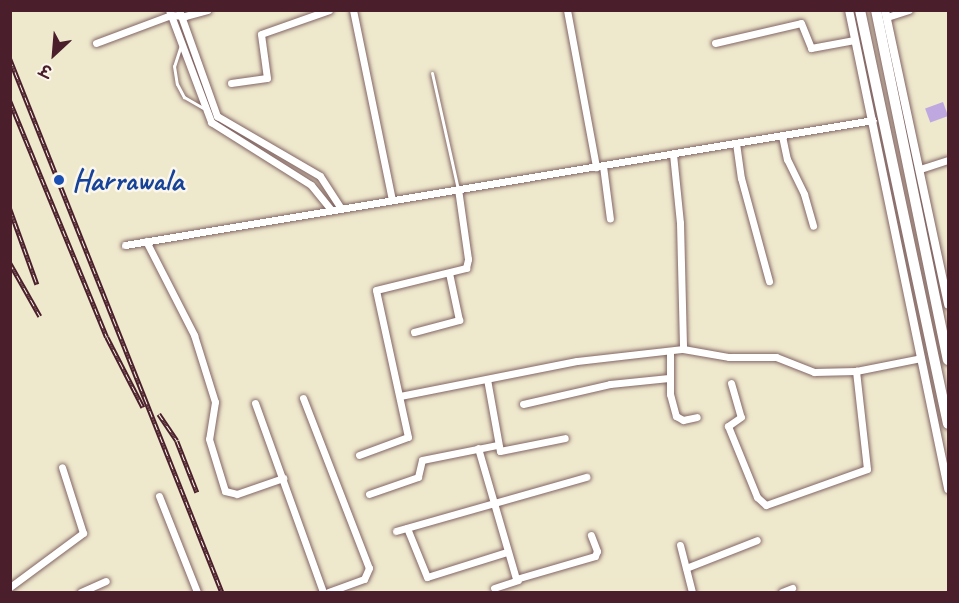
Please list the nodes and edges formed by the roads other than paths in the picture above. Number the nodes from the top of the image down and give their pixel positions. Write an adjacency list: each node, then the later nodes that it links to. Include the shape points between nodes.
1 (207, 10): 10 (street)
2 (329, 10): 17 (street, via 261,33 267,78)
3 (353, 10): 29 (street)
4 (567, 10): 26 (street)
5 (849, 10): 12 (street)
6 (860, 10): 53 (highway)
7 (876, 10): 43 (highway)
8 (909, 10): 11 (street)
9 (170, 13): 10 (street); 14 (street); 15 (street)
10 (180, 13): 19 (street)
11 (886, 14): 27 (street)
12 (854, 40): 13 (street, via 811,48 801,23); 20 (street)
13 (715, 43)
14 (96, 44)
15 (182, 44): 18 (street); 18 (lane, via 174,66 177,84 184,97)
16 (432, 73): 28 (lane)
17 (231, 83)
18 (205, 109): 21 (street)
19 (218, 117): 21 (street); 30 (street, via 320,176)
20 (873, 120): 22 (street); 42 (street)
21 (211, 122): 31 (street, via 311,185)
22 (782, 136): 23 (street); 33 (street)
23 (736, 143): 24 (street); 37 (street, via 741,178)
24 (673, 154): 26 (street); 40 (street, via 680,223)
25 (948, 160): 27 (street)
26 (600, 166): 28 (street); 32 (street)
27 (920, 169): 38 (street)
28 (458, 189): 29 (street); 36 (street, via 468,264)
29 (392, 200): 30 (street)
30 (341, 208): 31 (street)
31 (331, 210): 34 (street)
32 (610, 219)
33 (813, 225)
34 (146, 240): 35 (street); 60 (street, via 194,335 215,402 209,439 225,491 237,494)
35 (125, 245)
36 (449, 273): 39 (street, via 459,320); 48 (street, via 376,290)
37 (769, 281)
38 (948, 304)
39 (414, 332)
40 (683, 349): 41 (street); 44 (street, via 729,357 776,357 814,372)
41 (670, 351): 45 (street); 46 (street, via 585,360)
42 (921, 358): 44 (street); 61 (street)
43 (948, 360)
44 (856, 370): 47 (street, via 867,469 766,505 757,497 728,426 741,417)
45 (669, 378): 51 (street, via 610,384); 52 (street, via 676,416 683,420)
46 (487, 379): 48 (street); 55 (street)
47 (731, 383)
48 (400, 396): 57 (street, via 407,440)
49 (303, 398): 80 (street, via 369,568 364,579)
50 (255, 403): 60 (street)
51 (523, 404)
52 (697, 417)
53 (948, 424)
54 (565, 438): 55 (street, via 502,452)
55 (497, 445): 56 (street)
56 (478, 448): 62 (street, via 422,460 418,477); 64 (street)
57 (359, 455)
58 (62, 467): 74 (street, via 82,532)
59 (586, 477): 64 (street)
60 (283, 478): 79 (street)
61 (948, 489)
62 (369, 494)
63 (159, 496): 78 (street)
64 (492, 502): 65 (street); 70 (street)
65 (407, 528): 66 (street); 70 (street, via 425,575 430,578)
66 (396, 531)
67 (591, 535): 72 (street, via 595,556)
68 (757, 540): 71 (street)
69 (680, 545): 71 (street)
70 (507, 552): 72 (street)
71 (686, 568): 81 (street)
72 (518, 580): 75 (street)
73 (106, 581): 77 (street)
74 (10, 587)
75 (494, 588)
76 (792, 588): 82 (street)
77 (81, 592)
78 (196, 592)
79 (322, 592)
80 (328, 592)
81 (692, 592)
82 (782, 592)

